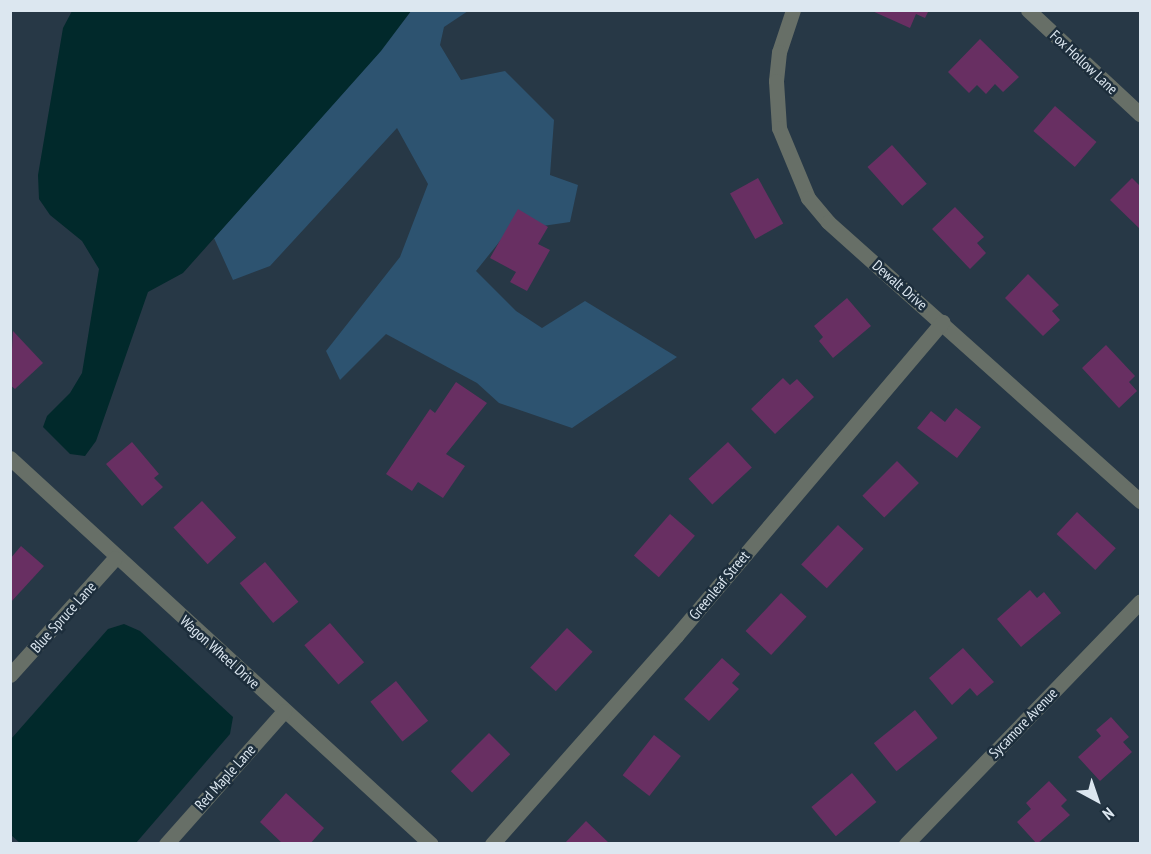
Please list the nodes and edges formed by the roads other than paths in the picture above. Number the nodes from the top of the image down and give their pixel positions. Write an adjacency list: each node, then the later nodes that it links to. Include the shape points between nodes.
1 (793, 10): 4 (street, Dewalt Drive, via 779,52 776,81 779,128 799,182 828,222)
2 (1028, 10): 3 (street, Fox Hollow Lane)
3 (1140, 114)
4 (942, 322): 6 (street, Dewalt Drive); 13 (street, Greenleaf Street, via 676,636)
5 (10, 458): 7 (street, Wagon Wheel Drive)
6 (1140, 501)
7 (115, 558): 9 (street, Blue Spruce Lane); 10 (street, Wagon Wheel Drive)
8 (1140, 602): 14 (street, Sycamore Avenue)
9 (10, 675)
10 (284, 711): 11 (street, Red Maple Lane); 12 (street, Wagon Wheel Drive)
11 (166, 843)
12 (431, 843)
13 (492, 843)
14 (906, 843)

